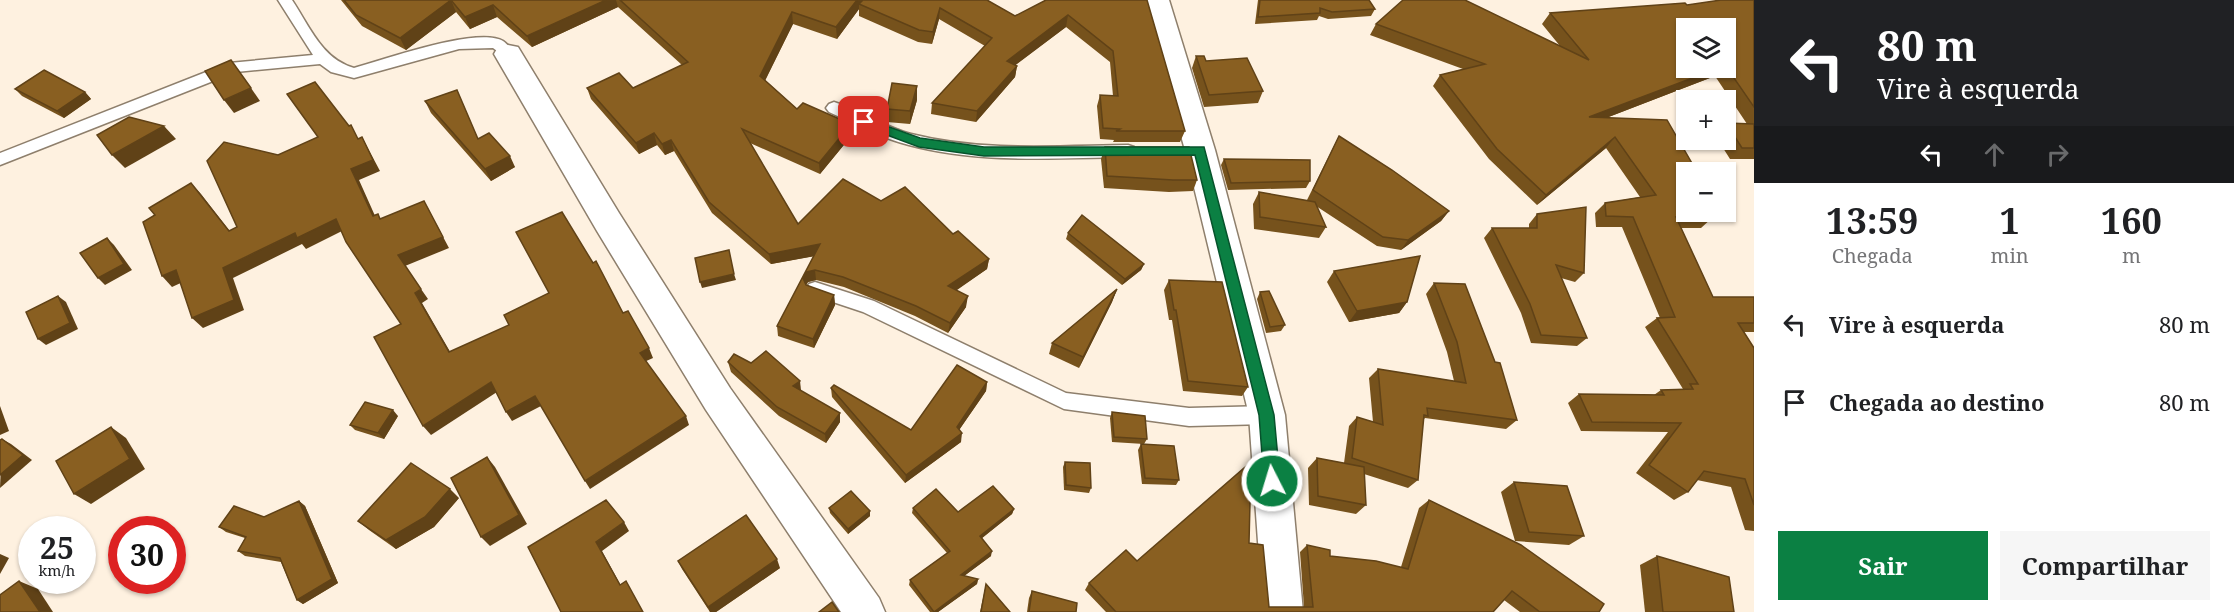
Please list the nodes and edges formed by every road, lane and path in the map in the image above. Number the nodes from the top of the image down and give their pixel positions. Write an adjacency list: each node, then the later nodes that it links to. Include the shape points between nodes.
1 (285, 0): 4 (lane)
2 (1156, 0): 9 (street)
3 (508, 54): 4 (lane, via 497,44 459,44 354,73); 10 (street, via 718,399)
4 (322, 59): 7 (lane, via 234,67)
5 (834, 108): 6 (lane, via 879,129 941,146 984,151)
6 (1140, 151)
7 (0, 159)
8 (815, 289): 9 (lane, via 868,306 1064,401 1189,417)
9 (1267, 415): 11 (street)
10 (865, 612)
11 (1283, 612)

